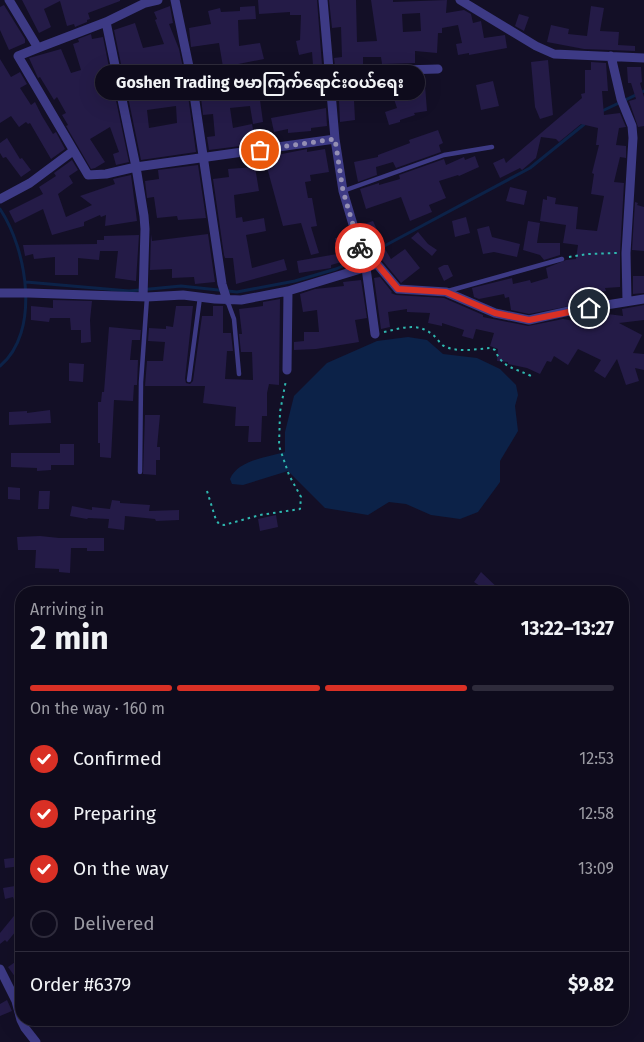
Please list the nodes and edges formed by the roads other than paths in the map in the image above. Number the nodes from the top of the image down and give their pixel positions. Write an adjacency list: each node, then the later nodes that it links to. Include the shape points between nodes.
1 (9, 0): 7 (street)
2 (158, 0): 6 (street)
3 (175, 0): 12 (street)
4 (323, 0): 11 (street)
5 (460, 0): 8 (street, via 554,54)
6 (106, 22): 7 (street); 17 (street)
7 (38, 48): 15 (street, via 18,56)
8 (611, 56): 9 (street); 29 (street, via 633,138 626,253)
9 (644, 58)
10 (438, 69): 11 (street)
11 (329, 72): 12 (street); 13 (street)
12 (192, 81): 16 (street)
13 (335, 139): 16 (street); 18 (street)
14 (492, 147): 18 (lane, via 444,155)
15 (73, 151): 17 (street, via 88,175); 19 (street, via 30,183)
16 (203, 158): 17 (street); 27 (street)
17 (136, 167): 25 (street, via 145,229)
18 (343, 191): 21 (street)
19 (0, 199)
20 (562, 258): 23 (lane)
21 (364, 261): 22 (street); 23 (street, via 377,264 398,289); 30 (street)
22 (288, 291): 27 (street, via 241,300); 31 (street)
23 (446, 292): 29 (street, via 495,313 529,320)
24 (0, 293): 25 (street)
25 (145, 297): 26 (street); 34 (lane)
26 (200, 297): 27 (street); 33 (lane)
27 (225, 297): 32 (lane, via 234,319)
28 (644, 299): 29 (street)
29 (627, 301)
30 (374, 334)
31 (287, 370)
32 (239, 374)
33 (189, 380)
34 (140, 472)
35 (0, 969): 36 (street)
36 (15, 999)
37 (24, 1026): 38 (street)
38 (36, 1042)

